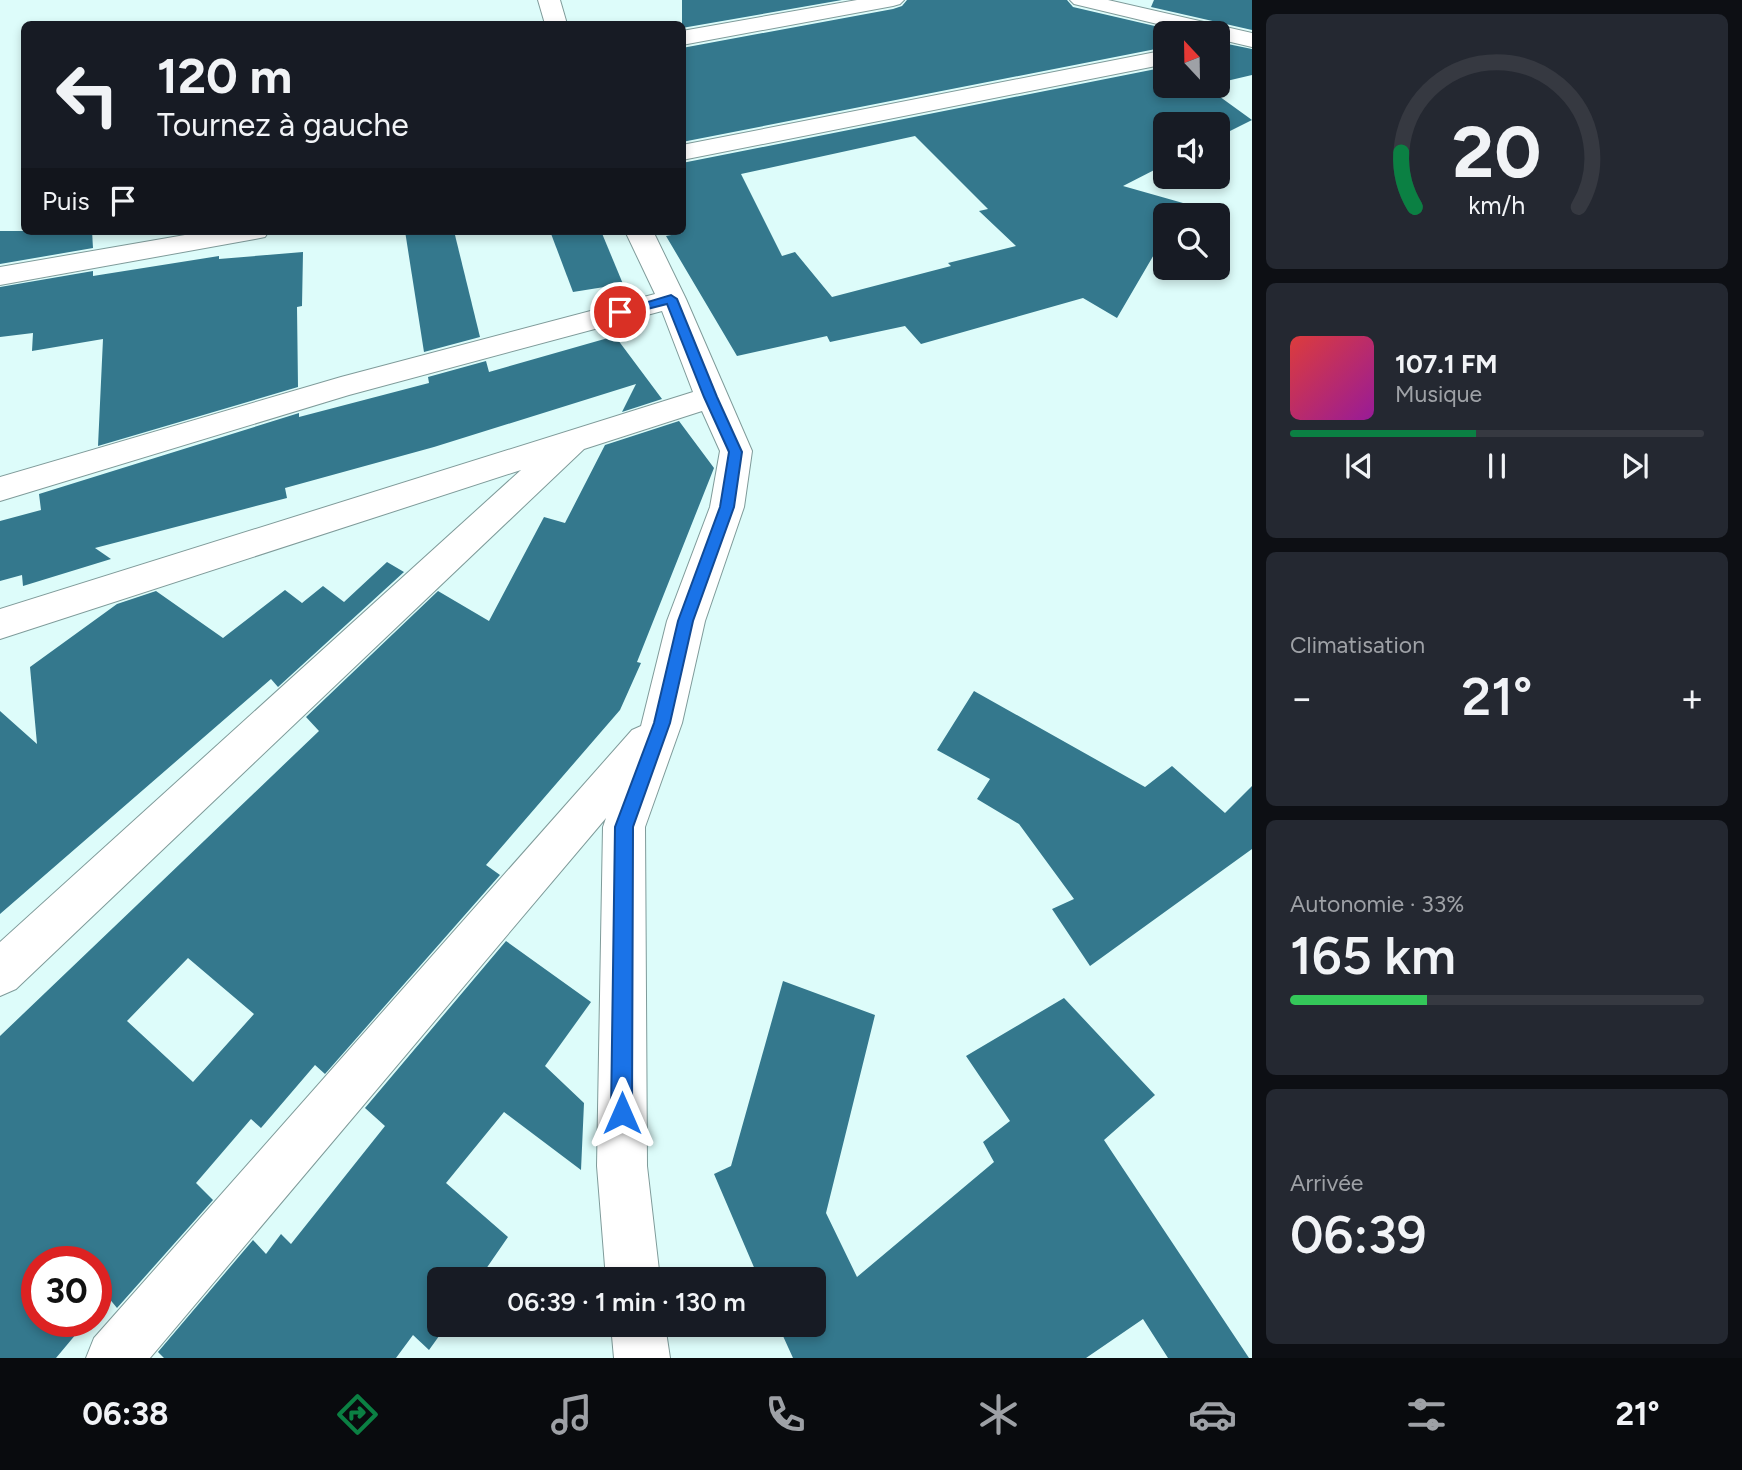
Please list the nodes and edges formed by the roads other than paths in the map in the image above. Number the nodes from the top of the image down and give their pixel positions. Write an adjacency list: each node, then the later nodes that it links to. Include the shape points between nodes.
1 (549, 0): 4 (street)
2 (893, 0): 5 (street)
3 (1081, 0): 6 (street)
4 (555, 21)
5 (686, 37)
6 (1251, 40): 7 (street)
7 (1230, 44)
8 (1153, 60): 9 (street)
9 (686, 152)
10 (232, 235): 12 (street)
11 (641, 235): 13 (street)
12 (0, 276)
13 (671, 299): 14 (street); 16 (street, via 341,387)
14 (710, 397): 15 (street); 18 (street, via 736,452 727,507 686,621)
15 (572, 442): 17 (street); 19 (street)
16 (0, 489)
17 (6, 625)
18 (662, 723): 20 (street, via 624,827 622,1166); 22 (street)
19 (0, 973)
20 (633, 1267)
21 (639, 1337): 23 (street)
22 (114, 1358)
23 (642, 1358)

